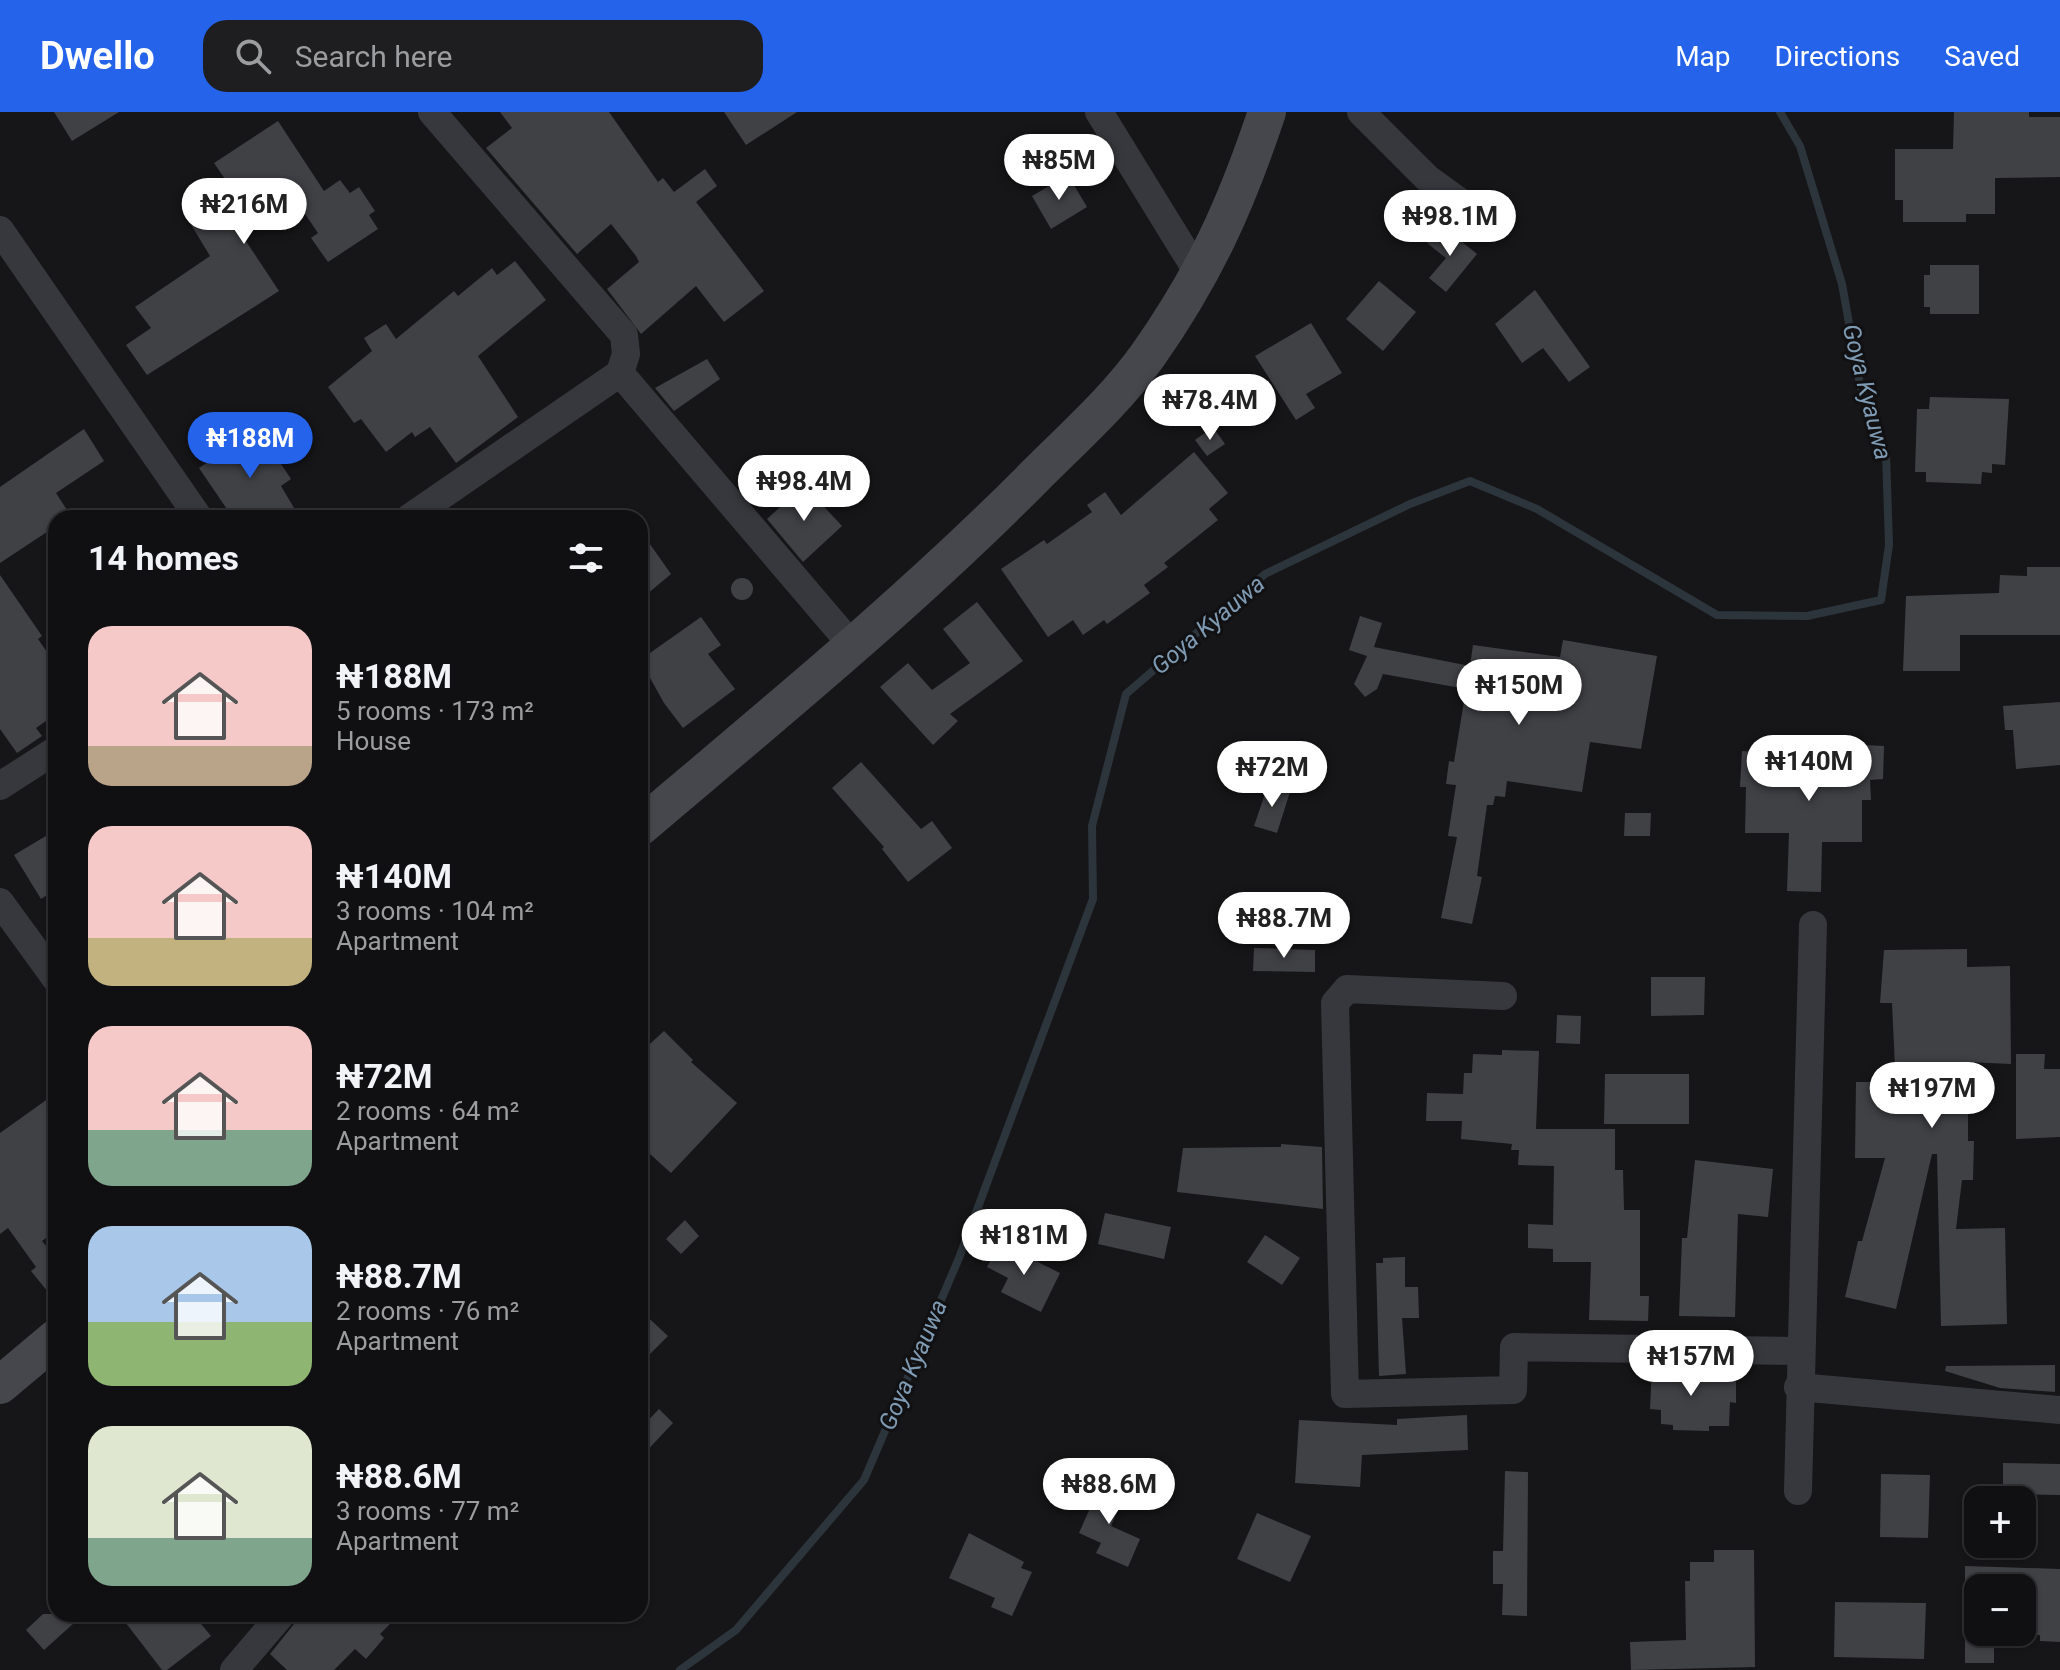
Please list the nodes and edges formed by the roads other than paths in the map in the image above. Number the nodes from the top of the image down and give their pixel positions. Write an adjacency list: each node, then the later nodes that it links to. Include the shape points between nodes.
1 (432, 112): 8 (street, via 624,335)
2 (1099, 112): 7 (street)
3 (1267, 112): 7 (street, via 1239,196)
4 (1361, 112): 5 (street, via 1427,178)
5 (1492, 225)
6 (0, 230): 9 (street)
7 (1200, 276): 11 (street, via 1146,357 1093,418 986,525)
8 (620, 373): 10 (street); 11 (street)
9 (193, 510)
10 (421, 510)
11 (851, 644): 14 (street)
12 (48, 755): 13 (street)
13 (0, 786)
14 (648, 820)
15 (0, 902): 17 (street)
16 (1813, 925): 20 (street)
17 (48, 968)
18 (1503, 996): 20 (street, via 1347,989 1335,1003 1345,1394 1513,1390 1514,1347)
19 (48, 1345): 21 (street)
20 (1800, 1351): 22 (street)
21 (0, 1385)
22 (1798, 1387): 23 (street); 24 (street)
23 (2060, 1410)
24 (1798, 1491)
25 (275, 1622): 26 (street)
26 (234, 1670)

